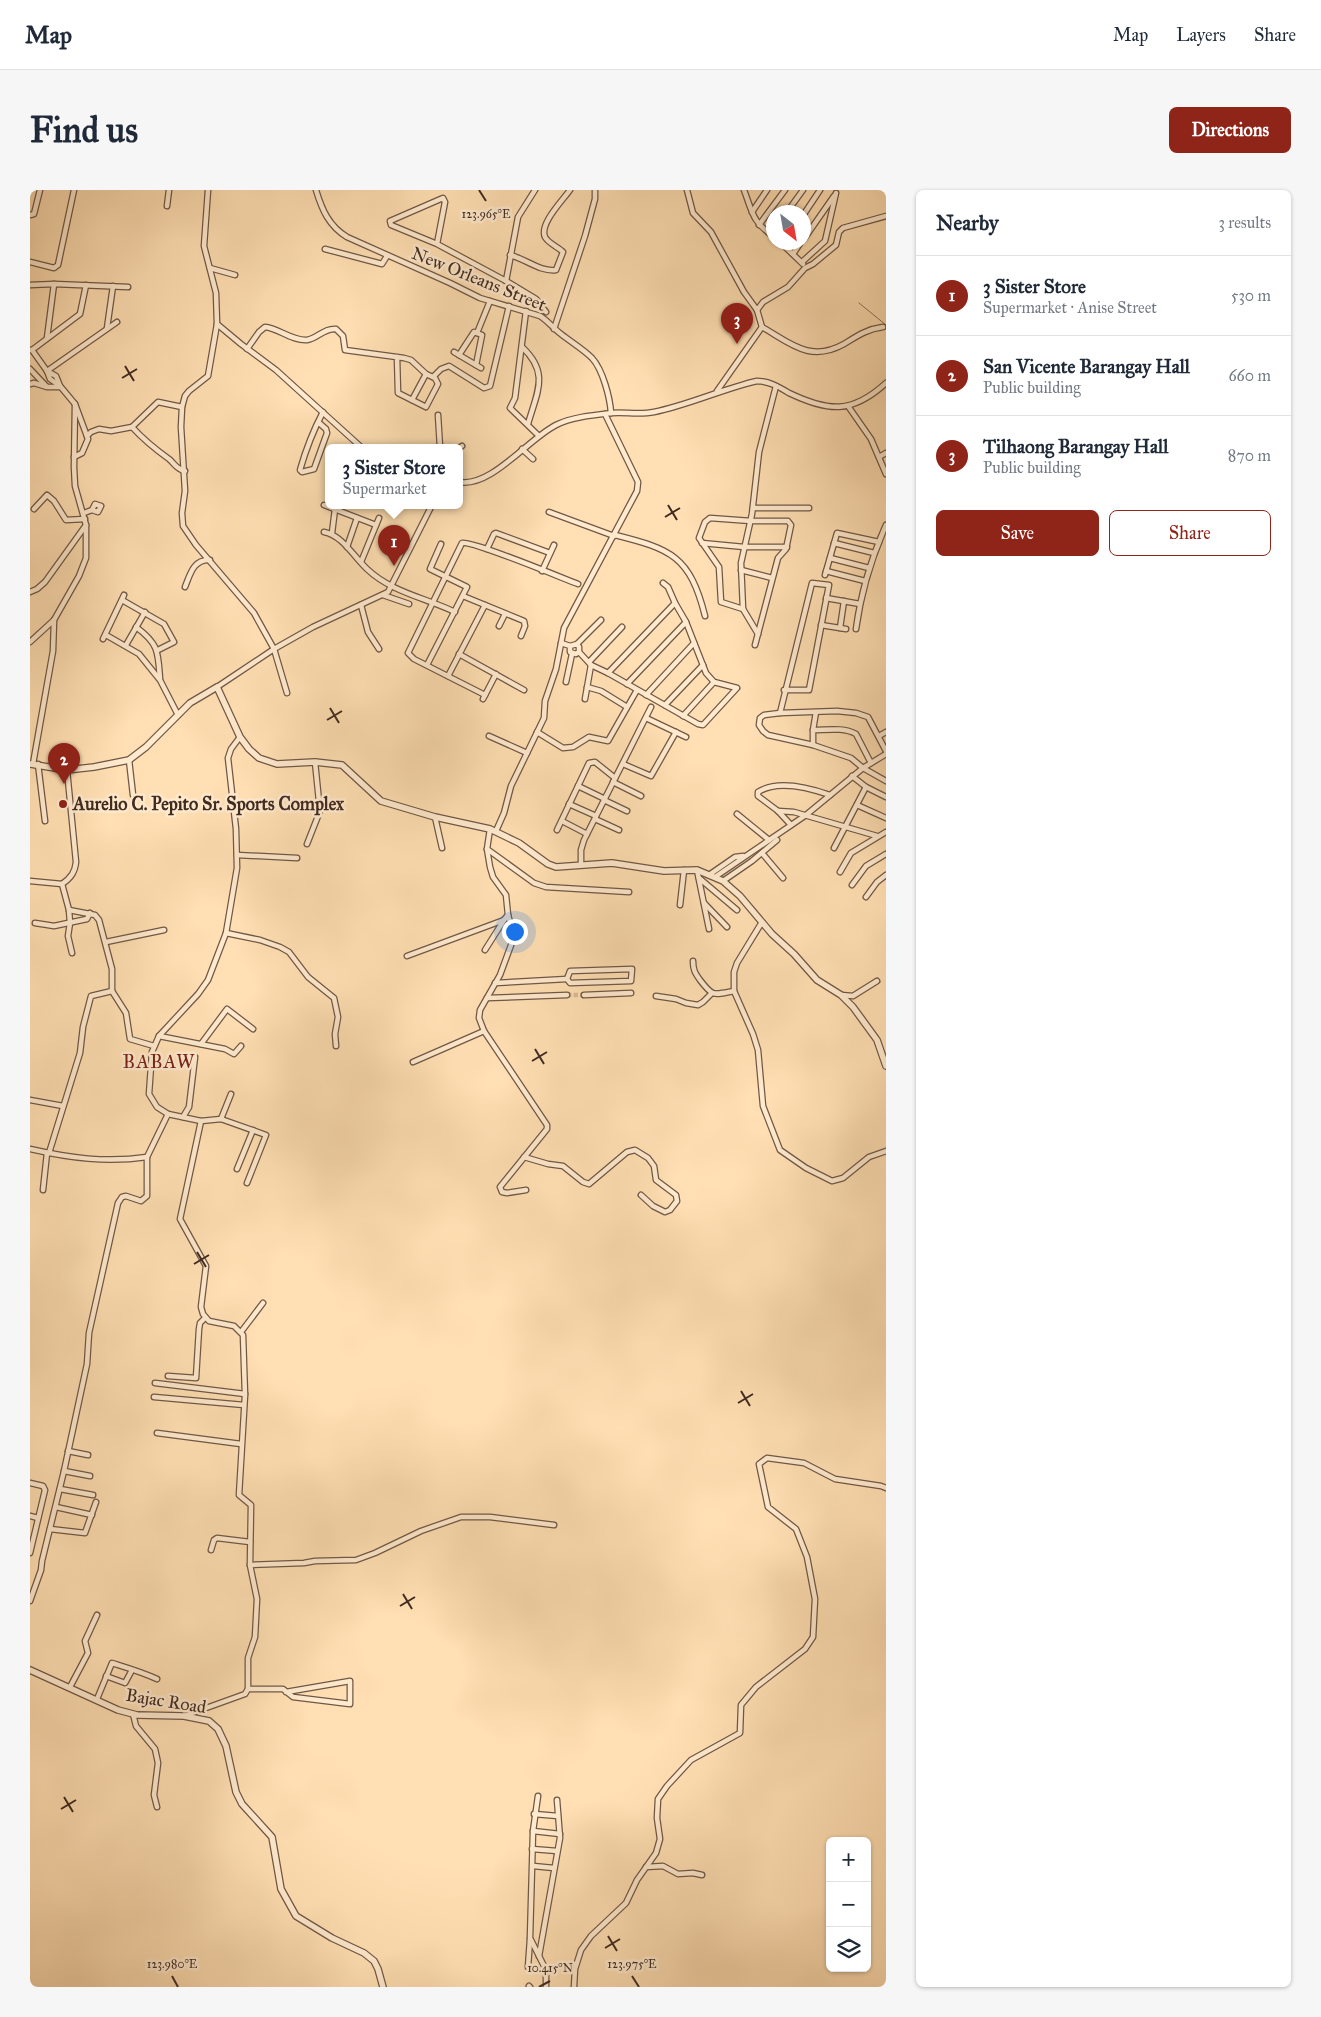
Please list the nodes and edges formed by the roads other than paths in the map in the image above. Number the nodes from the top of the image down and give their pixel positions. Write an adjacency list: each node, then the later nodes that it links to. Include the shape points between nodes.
1 (40, 190): 20 (street)
2 (74, 190): 34 (street, via 58,265 54,268)
3 (169, 190): 19 (street)
4 (208, 190): 36 (street, via 204,246)
5 (316, 190): 33 (street, New Orleans Street, via 322,209 334,229)
6 (535, 190): 32 (street, via 518,217)
7 (570, 190): 32 (street, via 545,224 546,239 563,252 556,270 547,271)
8 (595, 190): 55 (street, via 585,236)
9 (687, 190): 47 (street, via 693,213 711,232)
10 (767, 190): 21 (street)
11 (785, 190): 24 (street)
12 (803, 190): 16 (street)
13 (820, 190): 17 (street)
14 (746, 191): 21 (street)
15 (834, 191): 25 (street); 35 (street, via 825,241)
16 (792, 205)
17 (810, 205)
18 (30, 206): 20 (street)
19 (166, 206)
20 (36, 207): 22 (street, via 34,214)
21 (752, 212): 24 (street)
22 (30, 215)
23 (886, 216): 37 (street, via 843,228 836,245)
24 (759, 225): 26 (street)
25 (811, 228)
26 (766, 230)
27 (438, 244): 27 (street, via 391,225 390,221 443,198); 39 (street)
28 (325, 249): 33 (street, via 382,264)
29 (789, 250): 31 (street)
30 (796, 250): 31 (street)
31 (793, 254): 35 (street)
32 (510, 255): 39 (street)
33 (387, 256): 45 (street, New Orleans Street)
34 (30, 262)
35 (802, 262): 37 (street)
36 (210, 268): 38 (street); 51 (street, via 216,293)
37 (806, 268): 47 (street, via 788,287)
38 (235, 275)
39 (506, 281): 49 (street, via 536,299)
40 (54, 284): 41 (street); 42 (street); 57 (street)
41 (30, 285)
42 (86, 285): 43 (street); 57 (street, via 80,314)
43 (112, 286): 44 (street); 54 (street)
44 (128, 287)
45 (490, 301): 46 (street, New Orleans Street); 56 (street)
46 (509, 306): 48 (street, New Orleans Street); 69 (street, via 490,386 484,388 449,366)
47 (756, 310): 52 (street)
48 (526, 311): 55 (street, New Orleans Street, via 540,316); 58 (street)
49 (546, 312)
50 (117, 322): 54 (street)
51 (217, 324): 59 (street); 79 (street, via 208,376 189,391)
52 (762, 327): 53 (street, via 800,350 810,352 840,346 872,328); 75 (street)
53 (883, 327)
54 (107, 328): 67 (street)
55 (554, 329): 82 (street, New Orleans Street, via 593,359 604,380 610,403)
56 (478, 333): 62 (street, via 474,332); 64 (street, via 482,335)
57 (47, 338): 60 (street)
58 (522, 347): 84 (street, via 537,364 540,376); 84 (street, via 515,398 510,408)
59 (247, 348): 63 (street, via 265,327 304,340 336,329 343,336 345,350); 80 (street)
60 (31, 350): 67 (street)
61 (454, 352): 62 (street)
62 (459, 355): 64 (street)
63 (397, 357): 68 (street, via 411,360); 76 (street, via 397,391)
64 (476, 365): 65 (street)
65 (481, 368)
66 (30, 369): 73 (street)
67 (48, 371): 74 (street, via 50,379)
68 (426, 374): 69 (street); 76 (street)
69 (433, 376): 76 (street, via 438,384 427,406)
70 (886, 383): 78 (street, via 869,397)
71 (30, 384): 73 (street)
72 (776, 386): 75 (street, via 756,381); 78 (street, via 821,406); 99 (street, via 759,452)
73 (47, 387): 74 (street)
74 (61, 387): 77 (street)
75 (717, 391): 82 (street, via 652,413)
76 (412, 400)
77 (75, 404): 86 (street); 93 (street)
78 (848, 406): 92 (street)
79 (182, 407): 85 (street, via 158,402); 95 (street, via 180,427)
80 (323, 412): 83 (street); 88 (street)
81 (438, 414): 89 (street)
82 (608, 414): 87 (street, via 570,420); 115 (street, New Orleans Street, via 638,482 636,494)
83 (318, 422): 83 (street, via 307,445 302,472 314,469 328,433)
84 (528, 424): 87 (street)
85 (132, 427): 86 (street, via 111,431 99,429); 95 (street, via 177,468)
86 (88, 436): 93 (street, via 82,453)
87 (539, 436): 90 (street)
88 (358, 444)
89 (440, 444)
90 (522, 449): 94 (street); 97 (street, via 479,480)
91 (886, 453): 92 (street)
92 (879, 457): 96 (street)
93 (74, 458): 104 (street, via 75,486)
94 (533, 459)
95 (185, 471): 128 (street, via 183,526)
96 (886, 474)
97 (463, 483)
98 (34, 508): 108 (street, via 47,495 66,520)
99 (753, 508): 100 (street); 109 (street)
100 (809, 508)
101 (334, 509): 106 (street); 114 (street)
102 (430, 509): 139 (street)
103 (92, 510): 104 (street)
104 (84, 512): 108 (street)
105 (549, 512): 115 (street)
106 (357, 518): 111 (street); 121 (street)
107 (379, 518): 111 (street)
108 (85, 519): 110 (street)
109 (751, 521): 117 (street, via 708,518 699,536); 122 (street); 123 (street, via 790,522)
110 (86, 525): 140 (street, via 42,586); 156 (street, via 86,558)
111 (376, 525): 129 (street)
112 (886, 525): 116 (street)
113 (324, 532): 114 (street)
114 (332, 533): 121 (street)
115 (614, 535): 155 (street, via 655,546 682,562 694,580); 169 (street, New Orleans Street, via 564,628)
116 (879, 542): 118 (street, via 837,533); 126 (street)
117 (702, 543): 122 (street); 151 (street, via 719,567 721,602)
118 (834, 543): 126 (street); 127 (street)
119 (441, 544): 133 (street, via 430,568)
120 (554, 545): 125 (street)
121 (347, 547): 129 (street)
122 (744, 547): 123 (street); 131 (street)
123 (787, 547): 134 (street, via 778,558)
124 (487, 549): 125 (street, via 496,534); 132 (street); 133 (street, via 466,542 461,545)
125 (550, 553): 132 (street)
126 (874, 553): 130 (street)
127 (830, 558): 130 (street); 135 (street, via 826,573)
128 (210, 560): 138 (street, via 194,566); 175 (street, via 254,613)
129 (361, 562): 139 (street)
130 (869, 568): 135 (street)
131 (741, 570): 134 (street); 151 (street)
132 (542, 571): 137 (street)
133 (445, 576): 142 (street, via 466,586); 144 (street)
134 (772, 578): 166 (street)
135 (865, 581): 148 (street)
136 (663, 583): 146 (street)
137 (578, 584)
138 (185, 587)
139 (392, 587): 141 (street); 144 (street)
140 (30, 592)
141 (382, 595): 147 (street); 149 (street)
142 (463, 596): 150 (street); 153 (street)
143 (826, 598): 145 (street); 159 (street); 195 (street, via 829,586 812,583)
144 (433, 602): 153 (street); 182 (street, via 408,653)
145 (844, 602): 148 (street); 163 (street)
146 (674, 603): 158 (street); 184 (street)
147 (409, 604)
148 (860, 604): 164 (street)
149 (361, 605): 175 (street); 176 (street, via 368,632)
150 (485, 605): 154 (street); 179 (street)
151 (743, 609): 166 (street)
152 (144, 612): 161 (street); 173 (street, via 123,598 104,637); 177 (street, via 164,624 173,641)
153 (455, 612): 182 (street)
154 (505, 614): 160 (street); 167 (street, via 525,623)
155 (705, 616)
156 (54, 620): 168 (street); 221 (street, via 53,652)
157 (600, 620): 171 (street)
158 (686, 622): 170 (street); 190 (street)
159 (821, 625): 163 (street); 195 (street, via 809,690)
160 (499, 626)
161 (136, 627): 173 (street); 177 (street)
162 (622, 627): 181 (street)
163 (840, 628): 165 (street)
164 (856, 629)
165 (846, 630)
166 (758, 634): 172 (street)
167 (521, 636)
168 (30, 642)
169 (561, 643): 174 (street); 208 (street, New Orleans Street, via 545,701 544,718)
170 (694, 643): 183 (street); 197 (street)
171 (577, 644): 174 (street); 178 (street)
172 (756, 644)
173 (126, 645): 187 (street, via 138,653)
174 (570, 646): 180 (street)
175 (274, 649): 191 (street); 196 (street)
176 (379, 649)
177 (158, 650): 187 (street)
178 (579, 652): 180 (street); 181 (street)
179 (459, 654): 185 (street); 186 (street)
180 (572, 654): 188 (street)
181 (590, 664): 184 (street); 192 (street)
182 (426, 665): 186 (street)
183 (703, 665): 189 (street); 199 (street)
184 (608, 672): 190 (street)
185 (496, 674): 186 (street, via 484,697); 193 (street)
186 (448, 676)
187 (160, 680): 204 (street)
188 (566, 682)
189 (714, 682): 205 (street); 205 (street, via 737,688 703,725)
190 (627, 684): 194 (street)
191 (217, 686): 204 (street); 213 (street)
192 (587, 687): 198 (street); 200 (street, via 601,691)
193 (524, 690)
194 (637, 690): 197 (street); 200 (street)
195 (784, 690): 203 (street)
196 (287, 692)
197 (646, 695): 199 (street)
198 (585, 699)
199 (665, 705): 205 (street)
200 (628, 707): 208 (street, via 607,741 589,737 573,747 563,748)
201 (651, 707): 206 (street)
202 (816, 712): 203 (street); 207 (street); 212 (street, via 856,713 868,717)
203 (780, 713): 215 (street, via 760,718 759,725 763,731 768,735)
204 (178, 715): 218 (street)
205 (683, 716)
206 (646, 718): 209 (street); 222 (street)
207 (813, 730): 215 (street); 220 (street, via 853,732)
208 (537, 732): 216 (street, New Orleans Street)
209 (676, 732): 214 (street); 222 (street, via 651,776)
210 (886, 732): 212 (street)
211 (489, 736): 216 (street)
212 (879, 736): 217 (street)
213 (240, 737): 219 (street, via 259,758 278,764); 260 (street, via 228,758)
214 (686, 737)
215 (813, 745): 223 (street, via 850,758)
216 (526, 753): 248 (street, New Orleans Street, via 511,786 504,812)
217 (886, 753): 220 (street)
218 (129, 760): 224 (street); 230 (street)
219 (315, 762): 241 (street, via 342,764 381,801); 256 (street, via 320,811)
220 (871, 763): 223 (street)
221 (34, 764): 224 (street); 244 (street)
222 (623, 764): 226 (street)
223 (863, 768): 225 (street); 227 (street)
224 (67, 770): 274 (street, via 76,862 72,875)
225 (852, 776): 229 (street); 231 (street)
226 (614, 780): 228 (street, via 593,761); 232 (street); 234 (street)
227 (886, 781)
228 (578, 786): 234 (street); 235 (street)
229 (866, 787): 233 (street); 236 (street)
230 (133, 795)
231 (830, 795): 237 (street, via 784,786 758,792 758,796); 240 (street)
232 (640, 796)
233 (886, 797)
234 (604, 799): 238 (street); 242 (street)
235 (570, 804): 242 (street); 245 (street)
236 (857, 806): 243 (street); 247 (street)
237 (778, 811): 240 (street); 246 (street)
238 (627, 812)
239 (737, 814): 254 (street)
240 (806, 815): 246 (street); 247 (street)
241 (435, 817): 248 (street); 257 (street)
242 (595, 818): 250 (street); 252 (street)
243 (886, 818)
244 (45, 821)
245 (562, 821): 249 (street); 252 (street)
246 (791, 825): 254 (street)
247 (846, 827): 253 (street); 258 (street)
248 (493, 830): 259 (street, New Orleans Street); 264 (street, via 519,843 548,864 556,867)
249 (558, 830)
250 (619, 830)
251 (886, 832): 253 (street)
252 (587, 834): 264 (street, via 581,850)
253 (877, 836): 267 (street, via 851,853)
254 (769, 840): 269 (street)
255 (778, 840): 261 (street)
256 (307, 844)
257 (442, 848)
258 (834, 848)
259 (487, 849): 276 (street, via 534,883 546,887); 283 (street, via 494,877 506,895)
260 (237, 854): 263 (street); 290 (street)
261 (762, 854): 271 (street); 272 (street)
262 (886, 854): 275 (street, via 866,866)
263 (297, 858)
264 (581, 865): 265 (street, via 612,863)
265 (684, 870): 266 (street); 279 (street)
266 (697, 870): 269 (street); 270 (street)
267 (840, 872)
268 (886, 875): 277 (street, via 876,882)
269 (712, 876): 272 (street)
270 (698, 878): 278 (street); 281 (street)
271 (783, 878)
272 (723, 880): 284 (street)
273 (30, 881): 274 (street)
274 (62, 884): 280 (street)
275 (852, 885)
276 (629, 892)
277 (866, 897)
278 (704, 903): 287 (street); 288 (street)
279 (680, 905)
280 (69, 910): 282 (street); 286 (street)
281 (737, 910)
282 (90, 914): 286 (street, via 87,919); 291 (street, via 100,920)
283 (506, 918): 292 (street); 294 (street); 298 (street, via 514,937)
284 (762, 922): 299 (street, via 735,968); 304 (street, via 817,980)
285 (35, 923): 286 (street, via 54,926)
286 (70, 923): 293 (street, via 68,936)
287 (727, 927)
288 (709, 929)
289 (164, 930): 291 (street)
290 (226, 933): 310 (street, via 208,980); 314 (street, via 260,940 289,952 308,977 334,998 338,1017)
291 (106, 942): 300 (street, via 112,969)
292 (485, 950)
293 (72, 953)
294 (406, 956)
295 (693, 961): 302 (street, via 695,974)
296 (567, 978): 296 (street, via 570,970 633,970 631,981 570,983); 298 (street)
297 (878, 981): 304 (street, via 853,996)
298 (495, 983): 307 (street)
299 (734, 991): 302 (street); 329 (street, via 755,1037 763,1106 780,1150 832,1181 843,1178 869,1157)
300 (112, 992): 312 (street, via 126,1013 130,1038); 322 (street, via 91,996 80,1053)
301 (631, 993): 303 (street)
302 (712, 993): 306 (street, via 698,1005)
303 (584, 994)
304 (841, 994): 317 (street, via 877,1040)
305 (567, 995): 307 (street)
306 (656, 996)
307 (487, 998): 309 (street, via 479,1018)
308 (253, 1029): 311 (street, via 227,1009)
309 (484, 1031): 316 (street); 332 (street, via 547,1125)
310 (159, 1036): 311 (street); 312 (street)
311 (201, 1044): 313 (street, via 225,1048 234,1054)
312 (154, 1046): 323 (street, via 149,1094)
313 (241, 1046)
314 (336, 1046)
315 (195, 1057): 319 (street)
316 (413, 1062)
317 (886, 1064)
318 (185, 1089): 319 (street)
319 (192, 1090): 324 (street, via 189,1107)
320 (231, 1094): 325 (street)
321 (30, 1100): 322 (street)
322 (63, 1106): 330 (street)
323 (168, 1114): 324 (street); 331 (street)
324 (183, 1117): 326 (street)
325 (221, 1119): 326 (street); 327 (street)
326 (201, 1121): 339 (street, via 179,1215 206,1266 201,1307)
327 (253, 1130): 333 (street); 334 (street, via 266,1137)
328 (30, 1149): 330 (street)
329 (886, 1151)
330 (48, 1153): 331 (street, via 111,1161); 335 (street)
331 (147, 1157): 350 (street, via 145,1199 141,1201 126,1196 118,1203)
332 (524, 1157): 336 (street, via 500,1187 507,1194); 337 (street, via 563,1166 589,1184 627,1152 635,1150 648,1158 654,1166 656,1180 676,1195 677,1201 665,1212)
333 (238, 1168)
334 (247, 1183)
335 (43, 1190)
336 (526, 1190)
337 (641, 1195)
338 (263, 1303): 340 (street)
339 (205, 1318): 340 (street, via 234,1326); 341 (street, via 199,1329 196,1378)
340 (241, 1332): 344 (street)
341 (168, 1376)
342 (155, 1383): 343 (street)
343 (185, 1386): 344 (street); 346 (street)
344 (245, 1394): 347 (street)
345 (154, 1397): 346 (street)
346 (184, 1399): 347 (street)
347 (244, 1405): 349 (street)
348 (158, 1433): 349 (street)
349 (241, 1444): 366 (street, via 239,1495 251,1505)
350 (68, 1451): 351 (street); 352 (street)
351 (88, 1455)
352 (64, 1471): 353 (street); 356 (street)
353 (90, 1476)
354 (30, 1483): 362 (street, via 45,1488)
355 (886, 1488): 392 (street, via 835,1479 804,1463 767,1458 759,1464 768,1507 796,1529 807,1557 815,1599 813,1637 756,1687 741,1705 740,1733 691,1760 658,1799 660,1839 656,1853)
356 (60, 1489): 357 (street); 359 (street)
357 (92, 1495)
358 (96, 1502): 360 (street)
359 (56, 1507): 360 (street); 364 (street)
360 (92, 1515): 364 (street, via 83,1534)
361 (30, 1516): 362 (street)
362 (38, 1518): 365 (street)
363 (554, 1525): 369 (street, via 461,1517 421,1530 356,1560)
364 (50, 1529): 370 (street)
365 (32, 1538): 368 (street)
366 (250, 1542): 367 (street, via 217,1538); 369 (street)
367 (211, 1550)
368 (30, 1553)
369 (250, 1565): 377 (street, via 257,1598 255,1637 248,1658)
370 (30, 1601)
371 (97, 1615): 376 (street, via 85,1641 88,1653)
372 (30, 1670): 376 (street, Bajac Road)
373 (132, 1670): 374 (street, via 125,1683); 374 (street, via 112,1663); 375 (street)
374 (106, 1676): 379 (street)
375 (157, 1679)
376 (70, 1687): 379 (street, Bajac Road)
377 (248, 1689): 378 (street, via 282,1688); 381 (street, via 240,1697)
378 (286, 1692): 378 (street, via 293,1697 350,1704 350,1681)
379 (97, 1699): 380 (street, Bajac Road)
380 (133, 1714): 381 (street, Bajac Road); 384 (street, via 136,1726 155,1749 158,1763 154,1795)
381 (184, 1716): 398 (street, Bajac Road, via 209,1721 218,1729 226,1746 236,1792 242,1804 272,1837 281,1889 296,1916 374,1961)
382 (538, 1796): 385 (street)
383 (557, 1800): 386 (street)
384 (157, 1807)
385 (534, 1814): 386 (street); 387 (street)
386 (558, 1816): 388 (street)
387 (533, 1831): 388 (street); 389 (street)
388 (560, 1834): 390 (street)
389 (532, 1849): 390 (street); 391 (street)
390 (557, 1850): 393 (street)
391 (533, 1866): 393 (street); 395 (street)
392 (646, 1867): 394 (street, via 663,1866 678,1874); 400 (street, via 626,1903 581,1950)
393 (554, 1868): 396 (street)
394 (702, 1875)
395 (530, 1938): 396 (street); 397 (street)
396 (539, 1956): 399 (street, via 546,1970)
397 (528, 1967)
398 (383, 1987)
399 (546, 1987)
400 (574, 1987)

